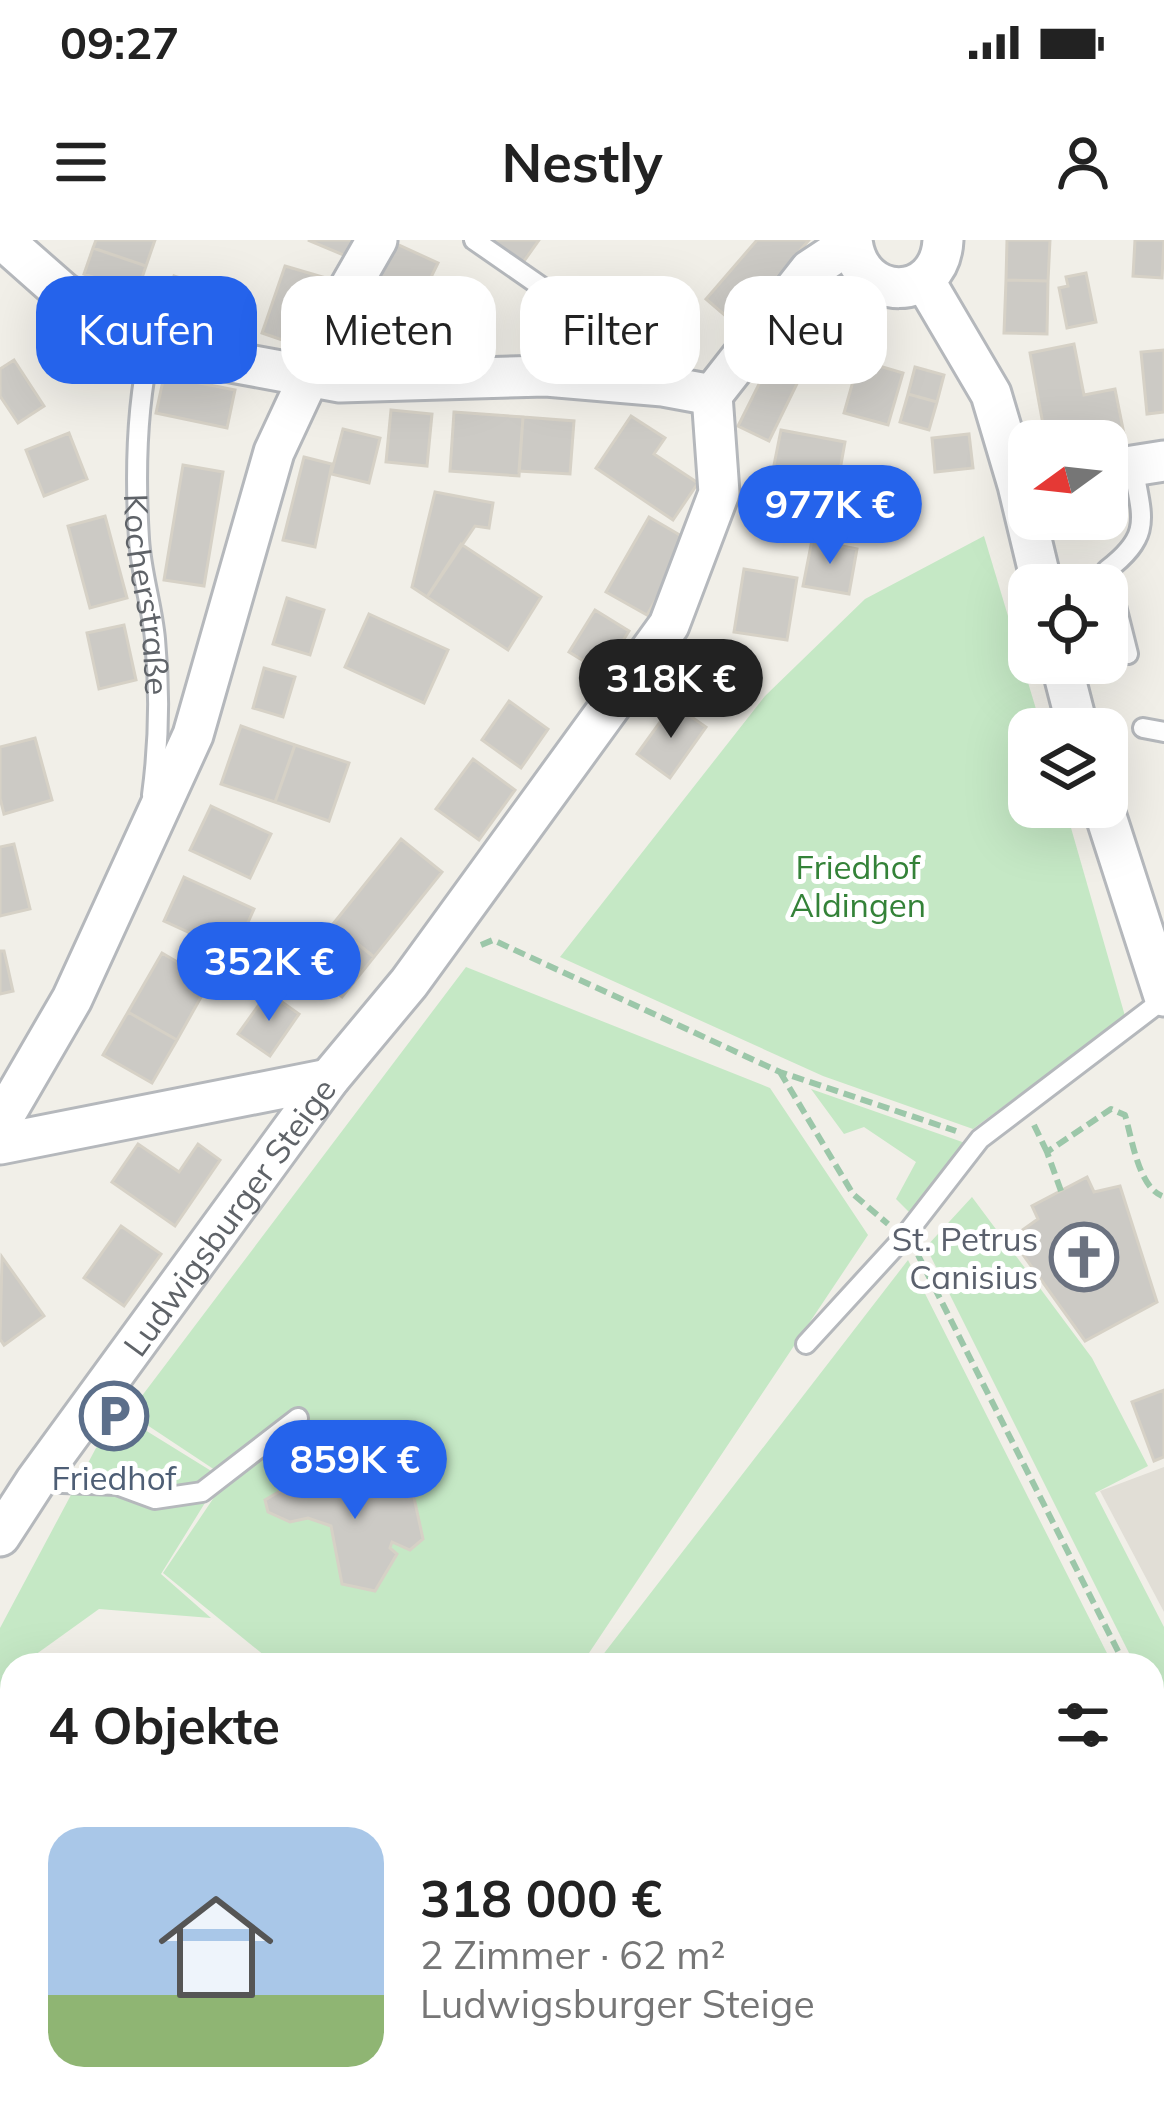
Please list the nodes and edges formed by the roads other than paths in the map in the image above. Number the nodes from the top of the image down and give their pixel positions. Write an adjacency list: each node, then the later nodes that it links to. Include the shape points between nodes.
1 (4, 240): 6 (street)
2 (377, 240): 7 (street, Kocherstraße)
3 (474, 240): 8 (lane)
4 (943, 240): 9 (street, via 938,265)
5 (851, 242): 9 (street, via 868,278 906,288); 13 (street, via 809,270)
6 (44, 276)
7 (358, 276)
8 (526, 276)
9 (924, 280): 14 (street, via 991,394)
10 (496, 377): 13 (street)
11 (143, 384): 20 (lane, Kocherstraße, via 139,544 155,638 159,742)
12 (301, 384): 20 (street, Kocherstraße, via 193,735)
13 (712, 395): 22 (street, Ludwigsburger Steige, via 719,494 669,625 423,966)
14 (1008, 440)
15 (1135, 466): 16 (lane, via 1141,534)
16 (1115, 564)
17 (1143, 728): 18 (lane)
18 (1164, 733)
19 (1109, 828): 21 (street)
20 (145, 841): 23 (street, Kocherstraße, via 72,999)
21 (1164, 998): 25 (lane, via 980,1139)
22 (329, 1079): 24 (street); 27 (street, Ludwigsburger Steige)
23 (0, 1123)
24 (0, 1144)
25 (806, 1344)
26 (298, 1418): 27 (lane, via 202,1492 155,1498 117,1485)
27 (35, 1481): 28 (street, Ludwigsburger Steige)
28 (0, 1536)

